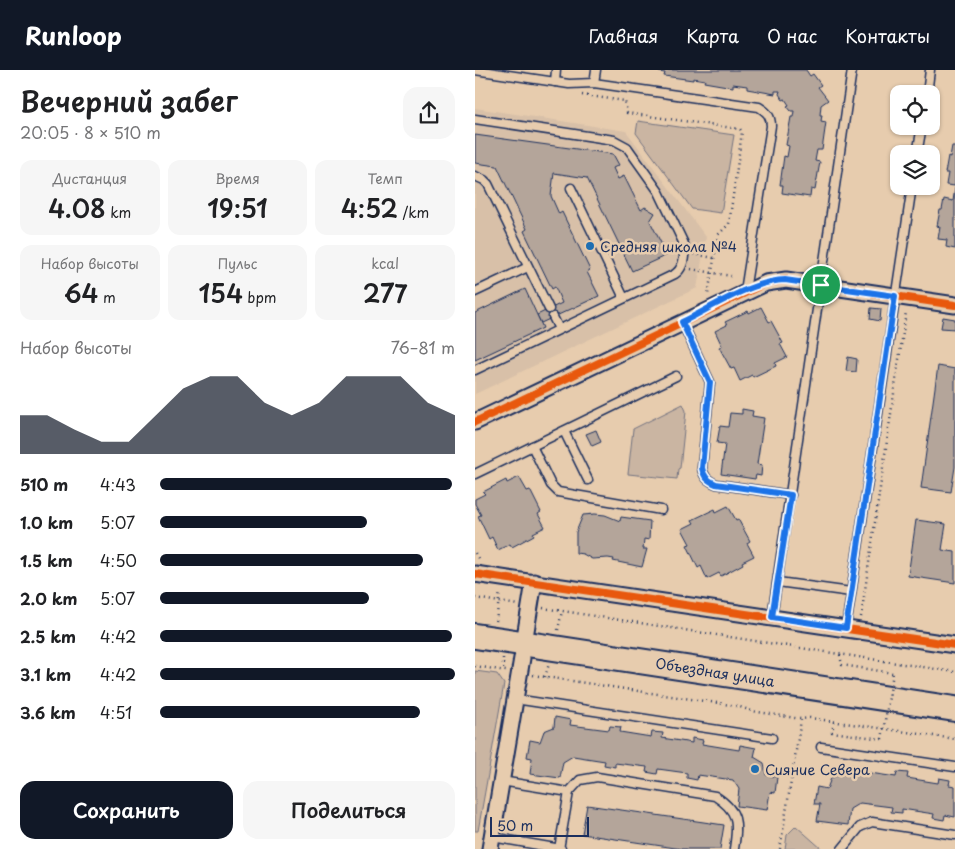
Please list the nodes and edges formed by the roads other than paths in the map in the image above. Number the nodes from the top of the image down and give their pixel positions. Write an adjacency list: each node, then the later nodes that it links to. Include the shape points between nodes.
1 (475, 70): 6 (lane)
2 (556, 70): 6 (lane)
3 (596, 70): 7 (lane)
4 (853, 70): 14 (lane)
5 (930, 70): 8 (lane)
6 (555, 82): 7 (lane, via 580,85)
7 (594, 82): 15 (lane, via 759,107 769,115 771,126)
8 (928, 85)
9 (475, 119): 18 (lane, via 614,140 627,148 662,198 684,244 684,253 681,268 675,274)
10 (475, 176): 13 (lane, via 488,184)
11 (571, 188): 18 (lane)
12 (911, 195): 17 (lane)
13 (528, 267): 16 (lane); 20 (lane)
14 (821, 285): 15 (street, via 774,281); 17 (street); 31 (lane)
15 (745, 291): 22 (street)
16 (475, 292)
17 (895, 296): 19 (street); 36 (lane)
18 (623, 298): 23 (lane)
19 (955, 305)
20 (549, 309)
21 (553, 317): 23 (lane)
22 (682, 322): 26 (street); 31 (lane, via 710,382 704,475 716,484)
23 (559, 329): 24 (lane)
24 (475, 370)
25 (675, 376): 27 (lane)
26 (475, 422)
27 (564, 430): 28 (lane); 30 (lane)
28 (532, 446): 29 (lane); 32 (lane, via 551,485 558,492)
29 (475, 474)
30 (588, 480)
31 (791, 495): 35 (lane)
32 (661, 510)
33 (477, 568): 34 (street, via 502,578)
34 (534, 582): 37 (street); 42 (street, via 530,607)
35 (778, 582): 36 (lane); 37 (lane)
36 (851, 592): 38 (lane)
37 (772, 617): 38 (street)
38 (846, 628): 40 (street)
39 (475, 636): 42 (main road, Объездная улица)
40 (955, 645)
41 (475, 651): 42 (main road, Объездная улица)
42 (512, 656): 43 (street); 44 (main road, Объездная улица); 45 (main road, Объездная улица)
43 (515, 699): 46 (lane); 49 (street)
44 (955, 709)
45 (955, 724)
46 (772, 738)
47 (821, 747): 48 (lane)
48 (955, 768)
49 (501, 781): 50 (lane); 52 (street)
50 (569, 792): 53 (lane); 54 (lane, via 580,780 597,777 715,796 730,807 736,818)
51 (955, 835): 55 (lane, via 872,822 860,827)
52 (491, 843): 53 (lane)
53 (560, 849)
54 (734, 849)
55 (842, 849)

